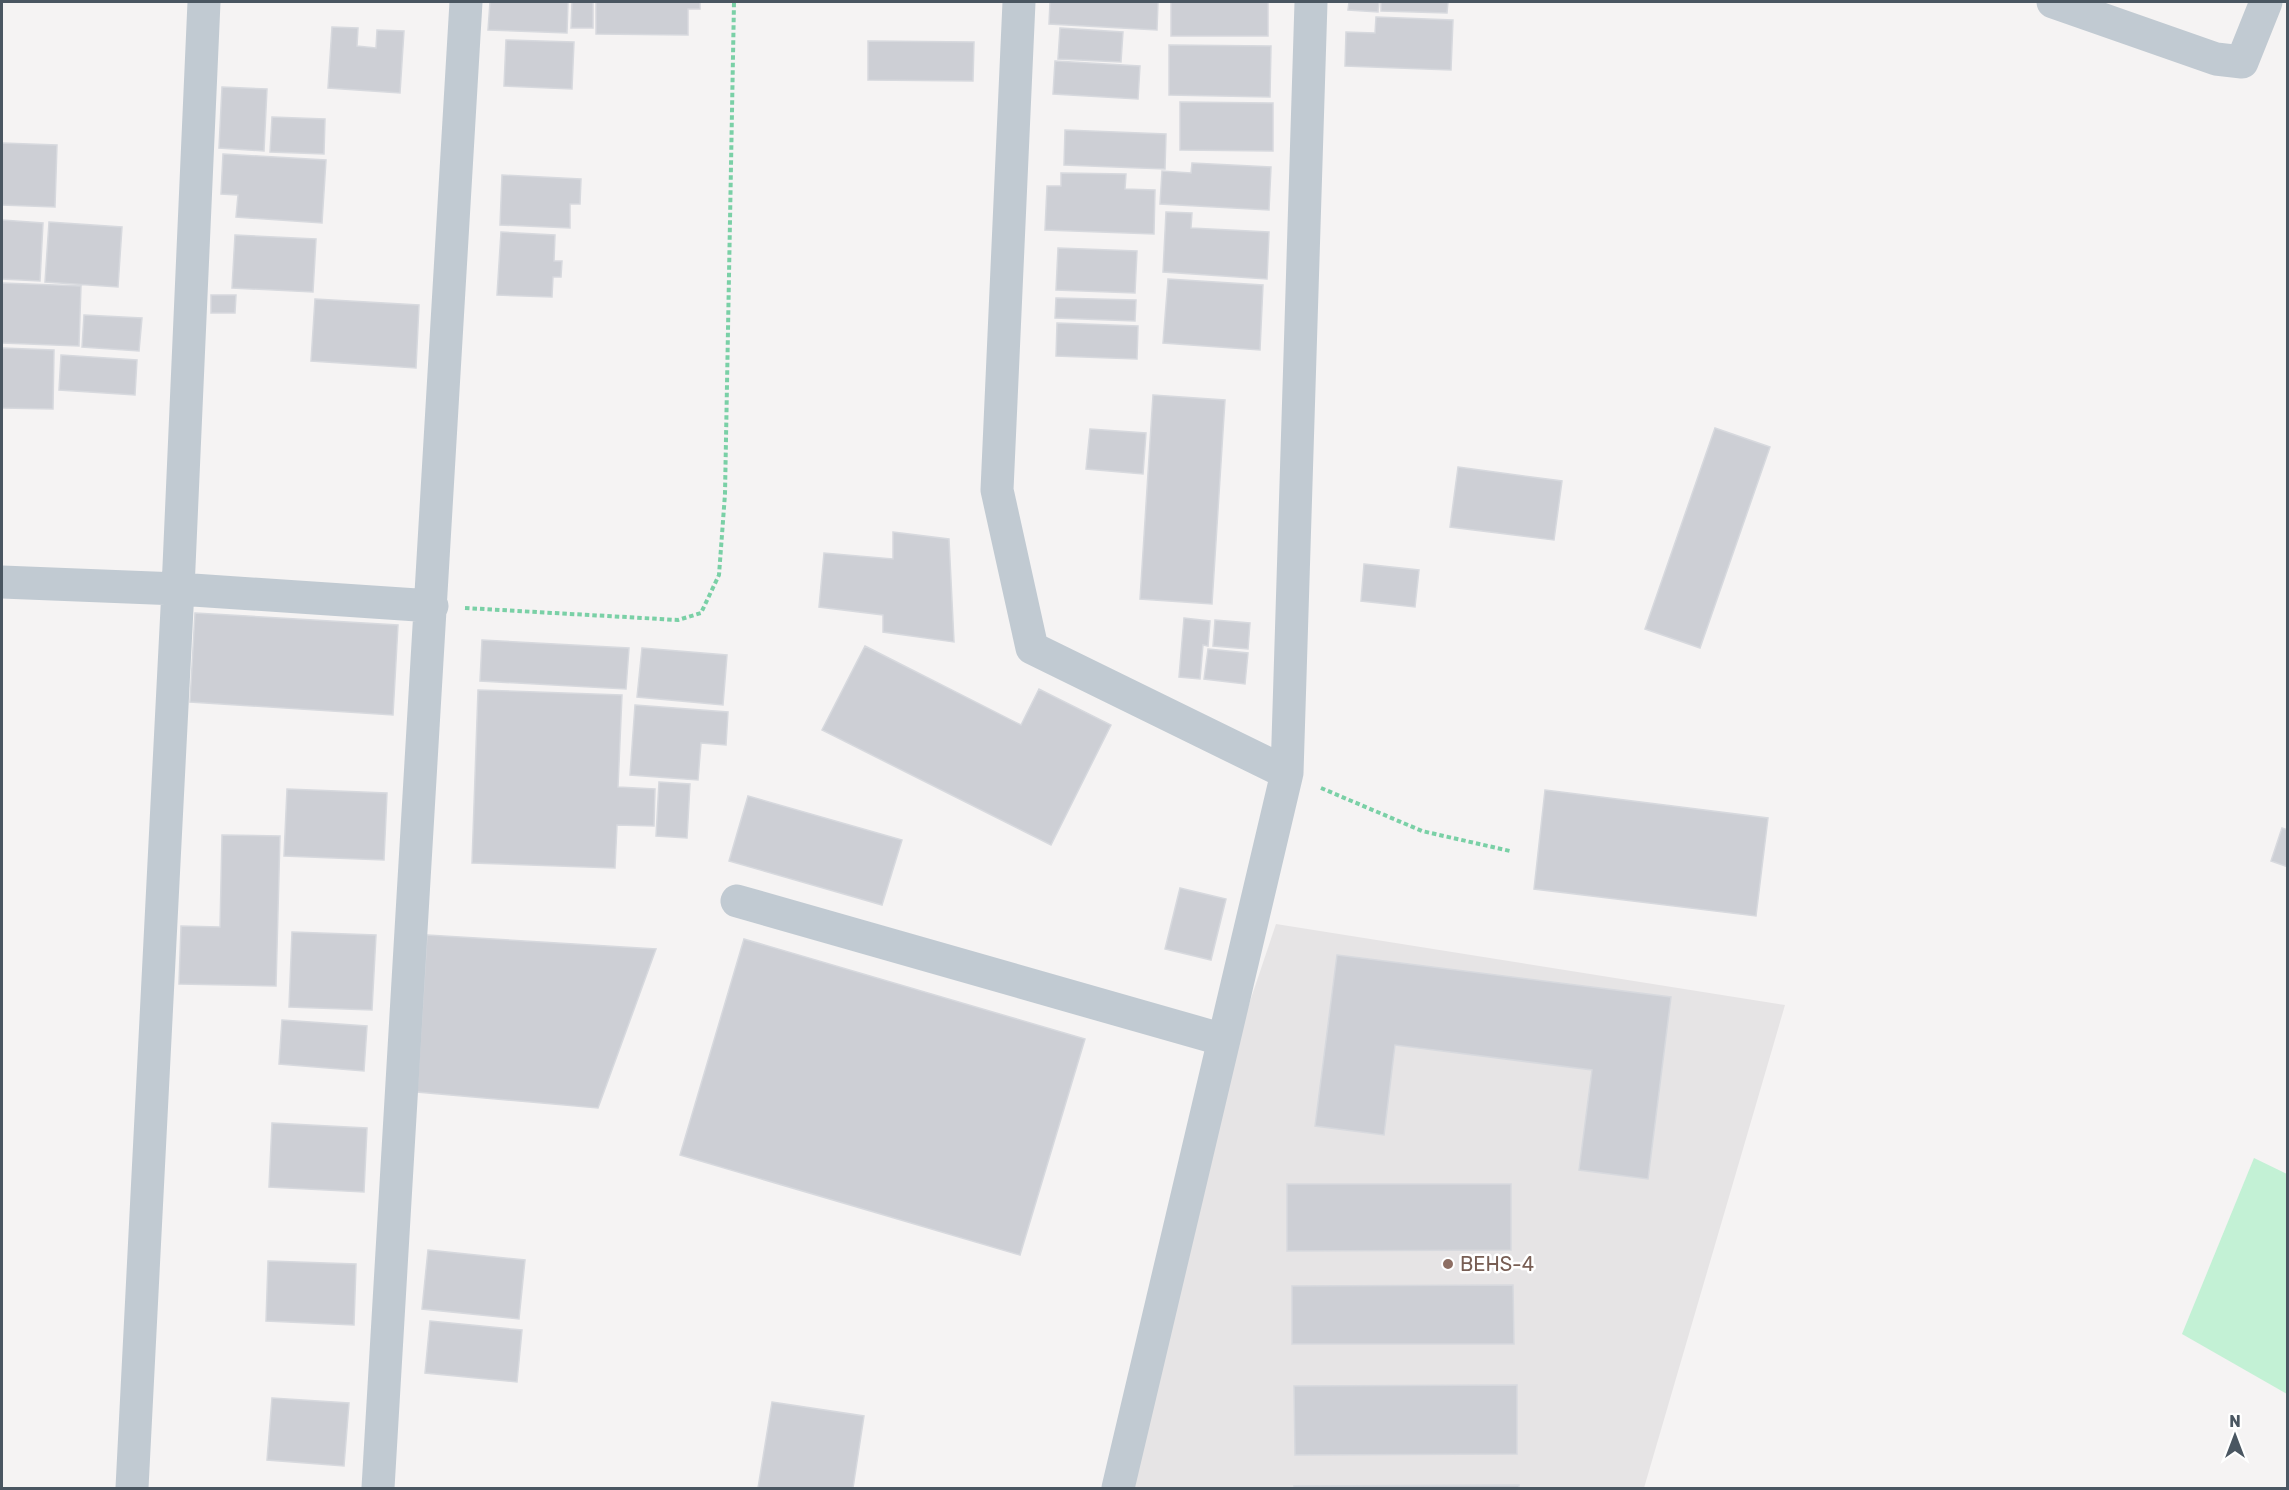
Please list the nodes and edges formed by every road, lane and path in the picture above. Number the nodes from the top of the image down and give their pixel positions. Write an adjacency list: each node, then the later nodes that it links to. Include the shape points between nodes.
1 (204, 2): 9 (street)
2 (466, 2): 10 (street)
3 (734, 2): 10 (path, via 725,494 719,575 701,614 678,620)
4 (1019, 2): 11 (street, via 997,490 1032,648)
5 (1311, 2): 11 (street)
6 (2054, 2): 7 (street, via 2216,59 2242,62)
7 (2266, 2)
8 (2, 582): 9 (street)
9 (178, 589): 10 (street); 15 (street)
10 (432, 606): 16 (street)
11 (1287, 773): 12 (path, via 1422,831); 14 (street)
12 (1510, 851)
13 (737, 901): 14 (street)
14 (1224, 1040): 17 (street)
15 (132, 1488)
16 (378, 1488)
17 (1118, 1488)

